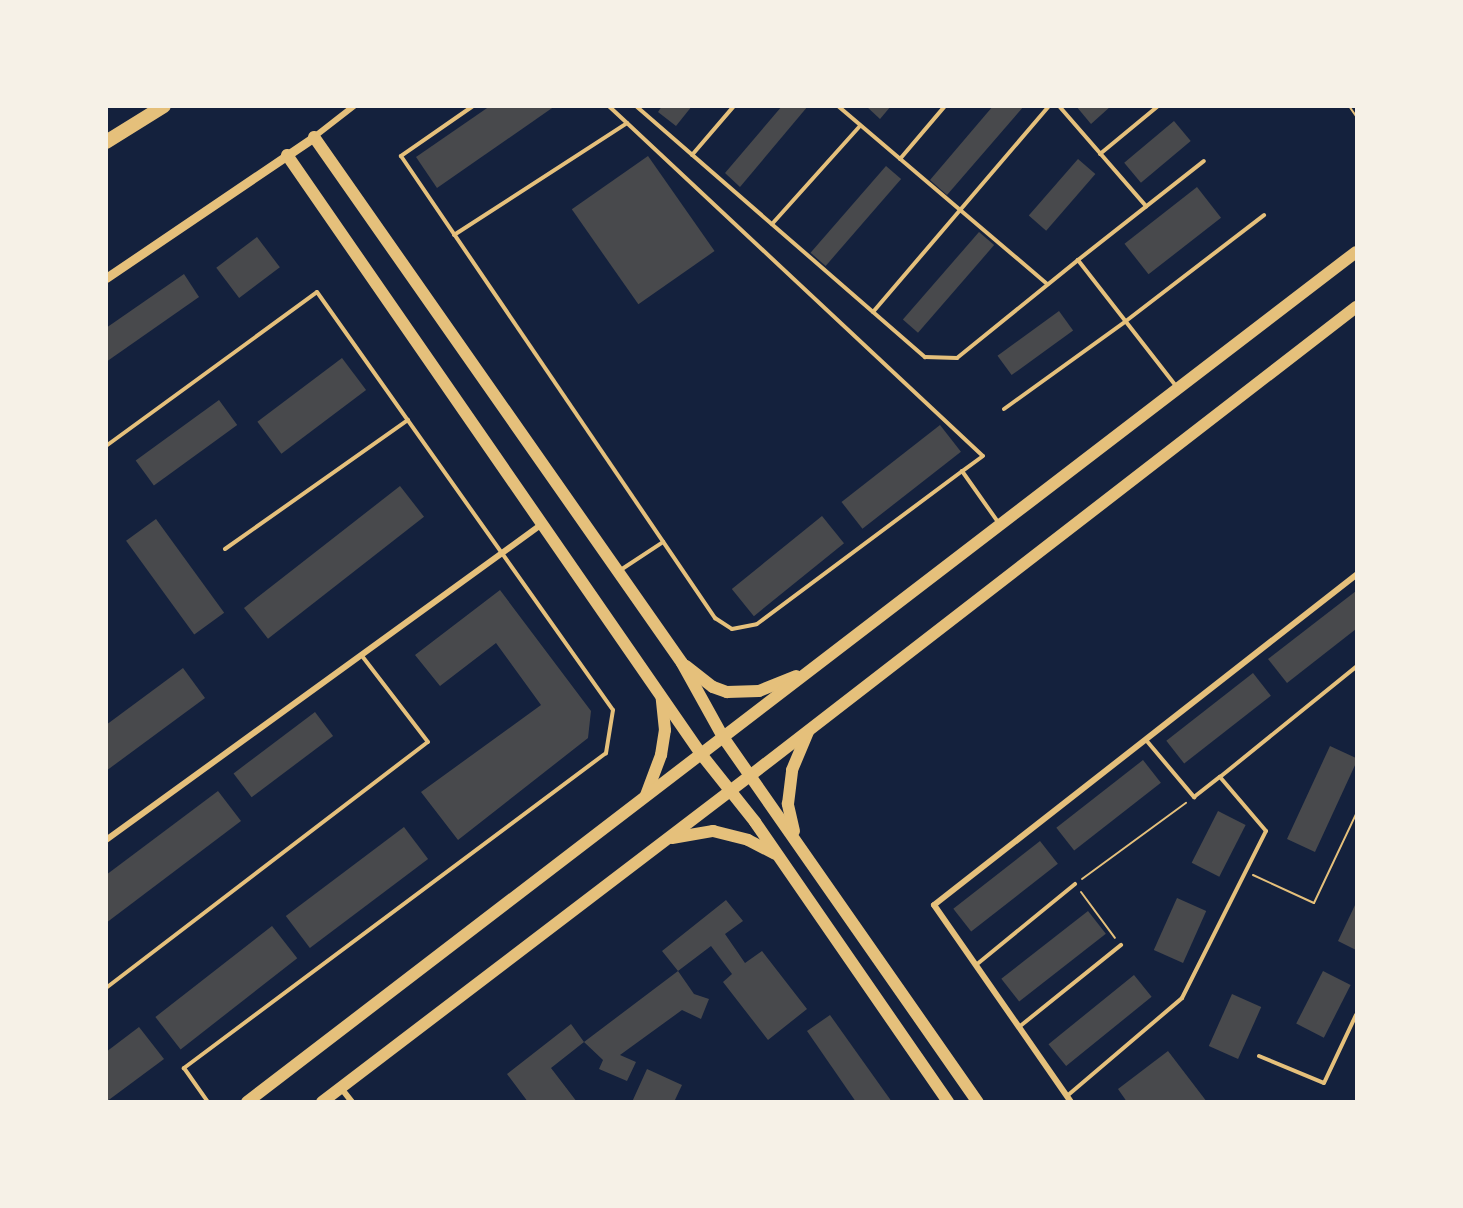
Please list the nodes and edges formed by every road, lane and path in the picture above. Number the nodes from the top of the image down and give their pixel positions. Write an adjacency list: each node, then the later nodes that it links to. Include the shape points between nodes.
1 (164, 106): 17 (highway)
2 (354, 106): 16 (street)
3 (472, 106): 27 (lane, via 400,156)
4 (609, 106): 14 (lane)
5 (636, 106): 20 (lane)
6 (734, 106): 20 (lane)
7 (838, 106): 15 (lane)
8 (945, 106): 21 (lane)
9 (1049, 106): 24 (lane)
10 (1059, 106): 18 (lane)
11 (1158, 106): 18 (lane)
12 (1349, 106): 13 (path)
13 (1356, 116)
14 (627, 123): 27 (lane); 39 (lane, via 983,456)
15 (860, 126): 21 (lane); 26 (lane)
16 (314, 137): 19 (street); 45 (main road)
17 (106, 142)
18 (1100, 154): 23 (lane)
19 (287, 155): 30 (street); 40 (main road)
20 (692, 155): 26 (lane)
21 (900, 159): 24 (lane)
22 (1204, 161): 23 (lane)
23 (1146, 206): 29 (lane)
24 (960, 210): 31 (lane); 33 (lane)
25 (1264, 215): 34 (lane)
26 (771, 224): 33 (lane)
27 (454, 235): 42 (lane)
28 (1356, 252): 35 (main road)
29 (1077, 260): 31 (lane); 34 (lane)
30 (106, 278)
31 (1047, 284): 33 (lane, via 957,358 925,357)
32 (1356, 306): 52 (main road)
33 (873, 312)
34 (1125, 321): 35 (lane); 36 (lane)
35 (1178, 389): 41 (main road)
36 (1004, 409)
37 (408, 420): 38 (lane, via 317,292); 43 (lane); 44 (lane)
38 (106, 446)
39 (962, 471): 41 (lane); 42 (lane, via 757,624 732,629 715,618)
40 (542, 524): 44 (street); 51 (main road)
41 (1000, 525): 50 (main road)
42 (663, 542): 45 (lane)
43 (225, 549)
44 (501, 554): 47 (street); 76 (lane, via 613,710 606,753 184,1068)
45 (618, 571): 48 (main road)
46 (1356, 575): 54 (street)
47 (361, 655): 64 (street); 70 (lane, via 428,742)
48 (682, 663): 50 (main road, via 727,692 759,691); 53 (main road)
49 (1356, 667): 57 (lane)
50 (813, 668): 53 (main road)
51 (662, 697): 55 (main road); 59 (main road, via 665,730 661,755)
52 (809, 730): 56 (main road); 62 (main road, via 792,770 788,804)
53 (723, 737): 55 (main road); 56 (main road)
54 (1146, 740): 60 (lane); 69 (street, via 934,905)
55 (701, 754): 58 (main road); 59 (main road)
56 (751, 775): 58 (main road); 62 (main road)
57 (1220, 777): 60 (lane); 66 (lane, via 1266,831)
58 (730, 791): 63 (main road); 65 (main road)
59 (645, 797): 77 (main road)
60 (1194, 797): 67 (path)
61 (1356, 814): 66 (path, via 1314,903)
62 (795, 838): 81 (main road)
63 (668, 839): 65 (main road, via 713,831 748,840); 74 (main road)
64 (106, 840)
65 (778, 855): 80 (main road)
66 (1246, 871): 75 (lane, via 1182,998)
67 (1075, 884): 68 (path); 69 (lane)
68 (1121, 945): 72 (lane)
69 (976, 966): 72 (street)
70 (106, 988)
71 (1356, 1015): 73 (lane, via 1324,1083)
72 (1019, 1027): 75 (street)
73 (1259, 1056)
74 (341, 1087): 78 (main road); 79 (street)
75 (1069, 1099)
76 (208, 1101)
77 (247, 1101)
78 (322, 1101)
79 (352, 1101)
80 (948, 1101)
81 (978, 1101)

